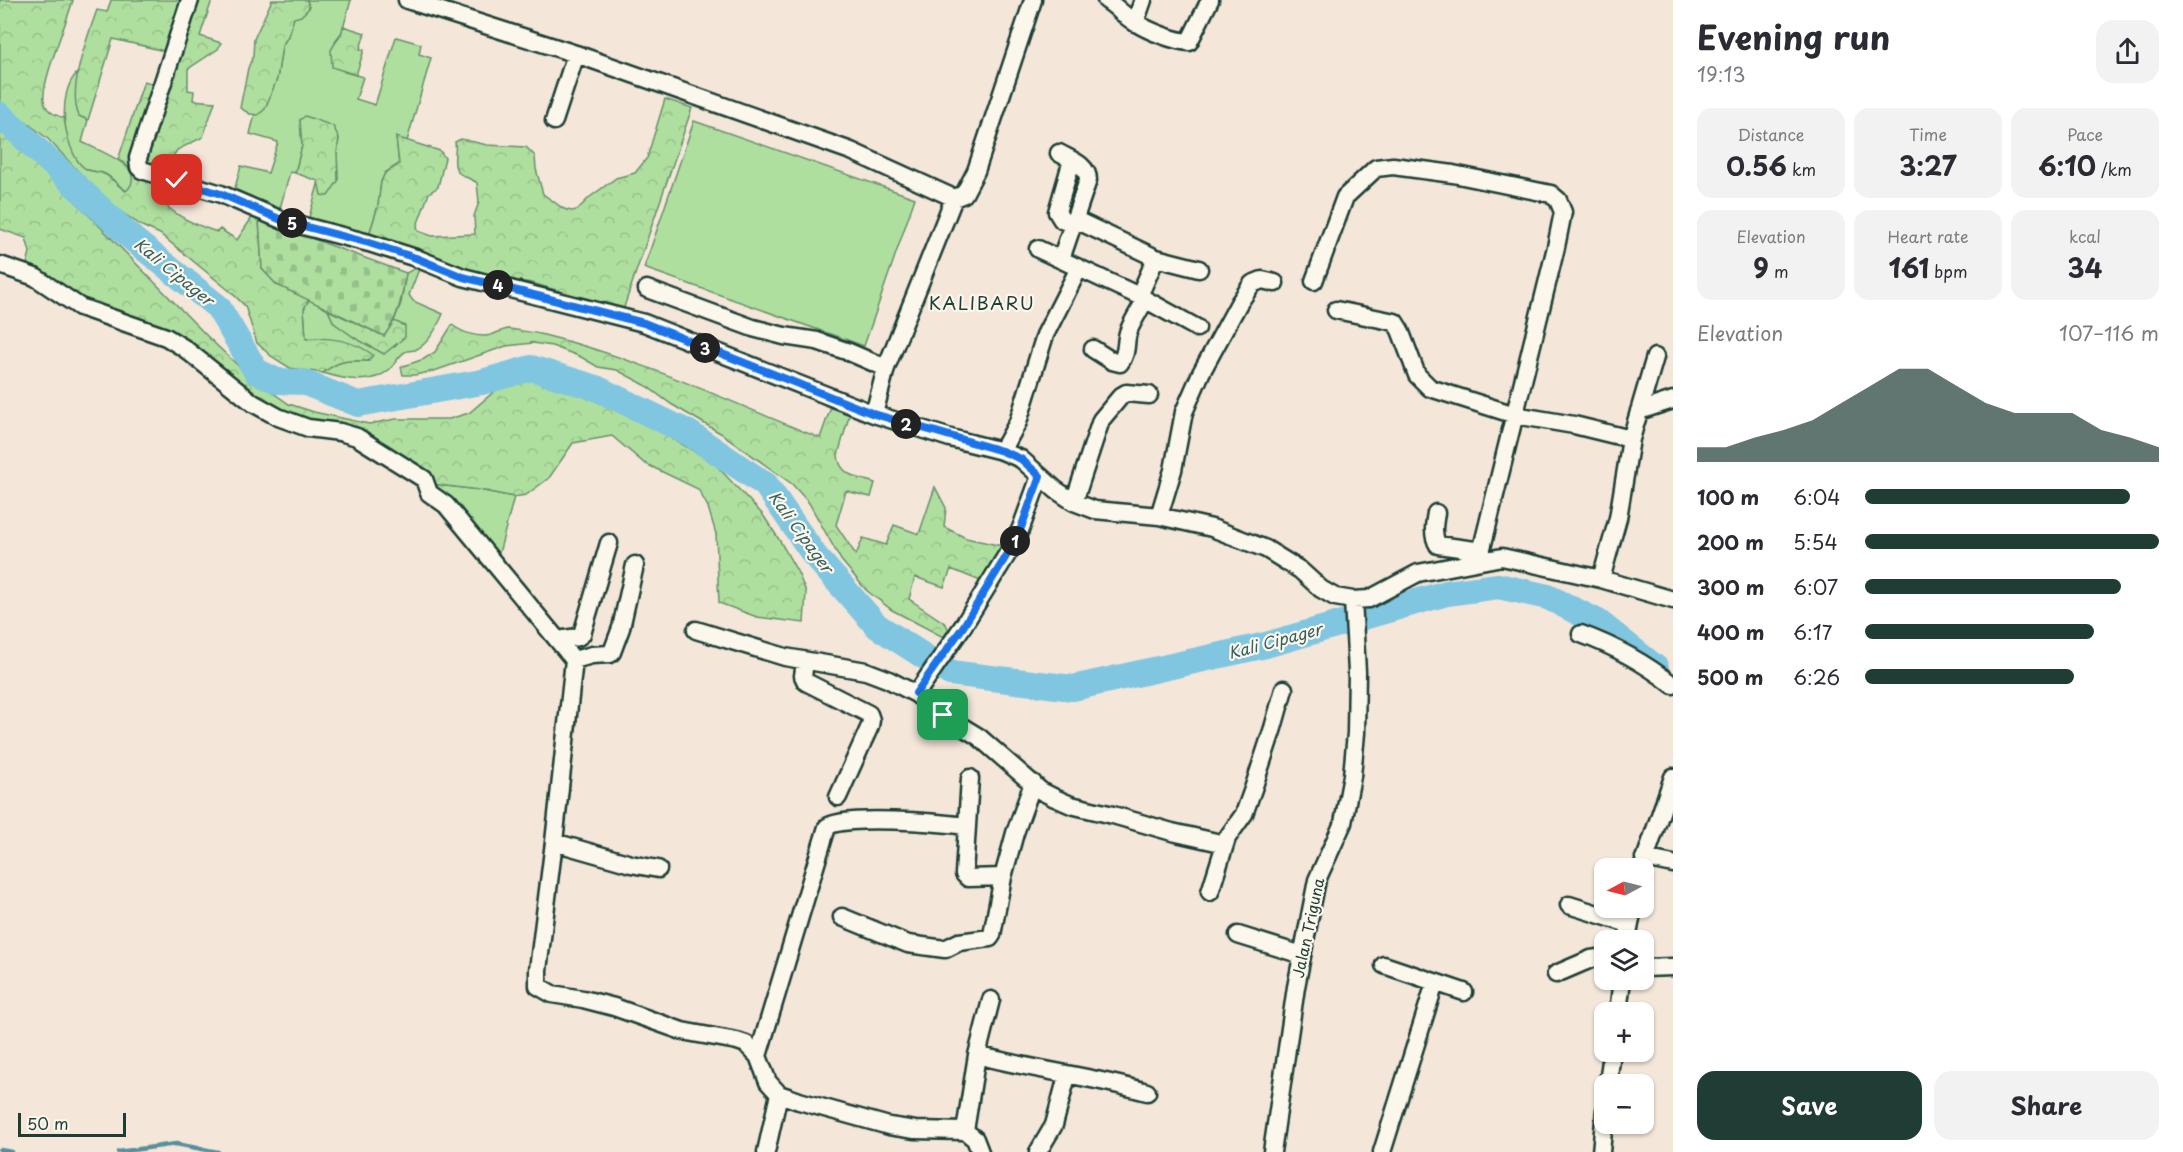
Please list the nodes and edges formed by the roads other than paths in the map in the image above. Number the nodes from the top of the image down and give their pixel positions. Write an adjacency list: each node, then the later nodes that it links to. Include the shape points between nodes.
1 (190, 0): 31 (street, via 138,158 142,170 221,194 284,221 369,243 463,277 644,323)
2 (1033, 0): 11 (street, via 976,171 964,194)
3 (1106, 0): 7 (street)
4 (1143, 0): 7 (street)
5 (1210, 0): 7 (street, via 1189,42)
6 (411, 1): 8 (street)
7 (1135, 23)
8 (576, 54): 9 (street); 11 (street, via 851,151)
9 (554, 121)
10 (1066, 156): 12 (street, via 1057,212 1062,220)
11 (954, 198): 27 (street)
12 (1075, 223): 14 (street); 15 (street)
13 (1038, 249): 15 (street)
14 (1156, 258): 18 (street); 22 (street)
15 (1061, 259): 17 (street)
16 (0, 265): 47 (street, via 35,277 80,307 166,337 253,403 278,417 308,428 357,437 424,479)
17 (1079, 268): 22 (street); 34 (street, via 1045,335 1021,415)
18 (1199, 269)
19 (1314, 280): 32 (street, via 1345,197 1376,168 1393,166 1453,174 1551,194 1563,212)
20 (1275, 283): 38 (street, via 1262,280 1252,284 1201,373 1184,412)
21 (647, 289): 27 (street, via 753,328 849,351)
22 (1142, 298): 24 (street); 25 (street, via 1128,331 1123,360 1112,361)
23 (1336, 310): 32 (street, via 1395,322 1423,383)
24 (1197, 327)
25 (1093, 350)
26 (1655, 357): 30 (street)
27 (886, 368): 31 (street)
28 (1149, 395): 36 (street, via 1126,393 1101,420)
29 (1673, 400): 30 (street)
30 (1639, 411): 33 (street)
31 (874, 414): 34 (street)
32 (1515, 416): 33 (street); 40 (street)
33 (1631, 439): 42 (street, via 1618,518)
34 (1002, 451): 35 (street, via 1021,459)
35 (1040, 476): 36 (street); 52 (street, via 1013,545)
36 (1074, 502): 38 (street, via 1095,510)
37 (1436, 513): 40 (street, via 1434,532 1438,545)
38 (1159, 516): 44 (street, via 1212,528 1266,549 1335,597)
39 (609, 543): 47 (street, via 582,634)
40 (1481, 556): 42 (street); 44 (street, via 1418,573)
41 (635, 565): 48 (street, via 612,652)
42 (1601, 579): 43 (street)
43 (1673, 600)
44 (1354, 605): 70 (street, Jalan Triguna, via 1357,672 1352,776 1343,824 1317,880)
45 (696, 630): 49 (street)
46 (1581, 634): 50 (street, via 1625,654)
47 (558, 640): 48 (street)
48 (574, 660): 58 (street)
49 (805, 662): 52 (street, via 866,671); 56 (street, via 806,682 870,716 870,726)
50 (1673, 685)
51 (1284, 689): 59 (street, via 1247,806)
52 (916, 693): 55 (street, via 979,737)
53 (1673, 777): 60 (street)
54 (970, 778): 57 (street)
55 (1033, 783): 59 (street, via 1071,805); 64 (street)
56 (838, 797)
57 (967, 826): 64 (street, via 966,877); 80 (street, via 886,820 826,827)
58 (554, 843): 63 (street); 80 (street, via 538,986 552,994 614,1007 660,1025 737,1041)
59 (1225, 844): 65 (street)
60 (1645, 858)
61 (1654, 863): 62 (street)
62 (1673, 864)
63 (658, 869)
64 (1003, 877): 67 (street, via 992,935 945,949 908,945)
65 (1210, 892)
66 (1569, 905): 68 (street)
67 (842, 917)
68 (1630, 924)
69 (1239, 935): 70 (street)
70 (1302, 955): 89 (street, Jalan Triguna)
71 (1594, 959): 75 (street)
72 (1384, 965): 76 (street)
73 (1654, 968): 74 (street)
74 (1673, 968)
75 (1556, 974)
76 (1435, 983): 77 (street); 90 (street)
77 (1464, 992)
78 (991, 1000): 79 (street)
79 (977, 1055): 81 (street); 84 (street)
80 (758, 1056): 83 (street, via 768,1082)
81 (1067, 1076): 82 (street); 88 (street, via 1054,1125)
82 (1147, 1092)
83 (779, 1094): 84 (street, via 889,1126); 86 (street)
84 (965, 1131): 87 (street, via 975,1138)
85 (1602, 1134): 91 (street)
86 (766, 1152)
87 (980, 1152)
88 (1038, 1152)
89 (1272, 1152)
90 (1382, 1152)
91 (1600, 1152)

